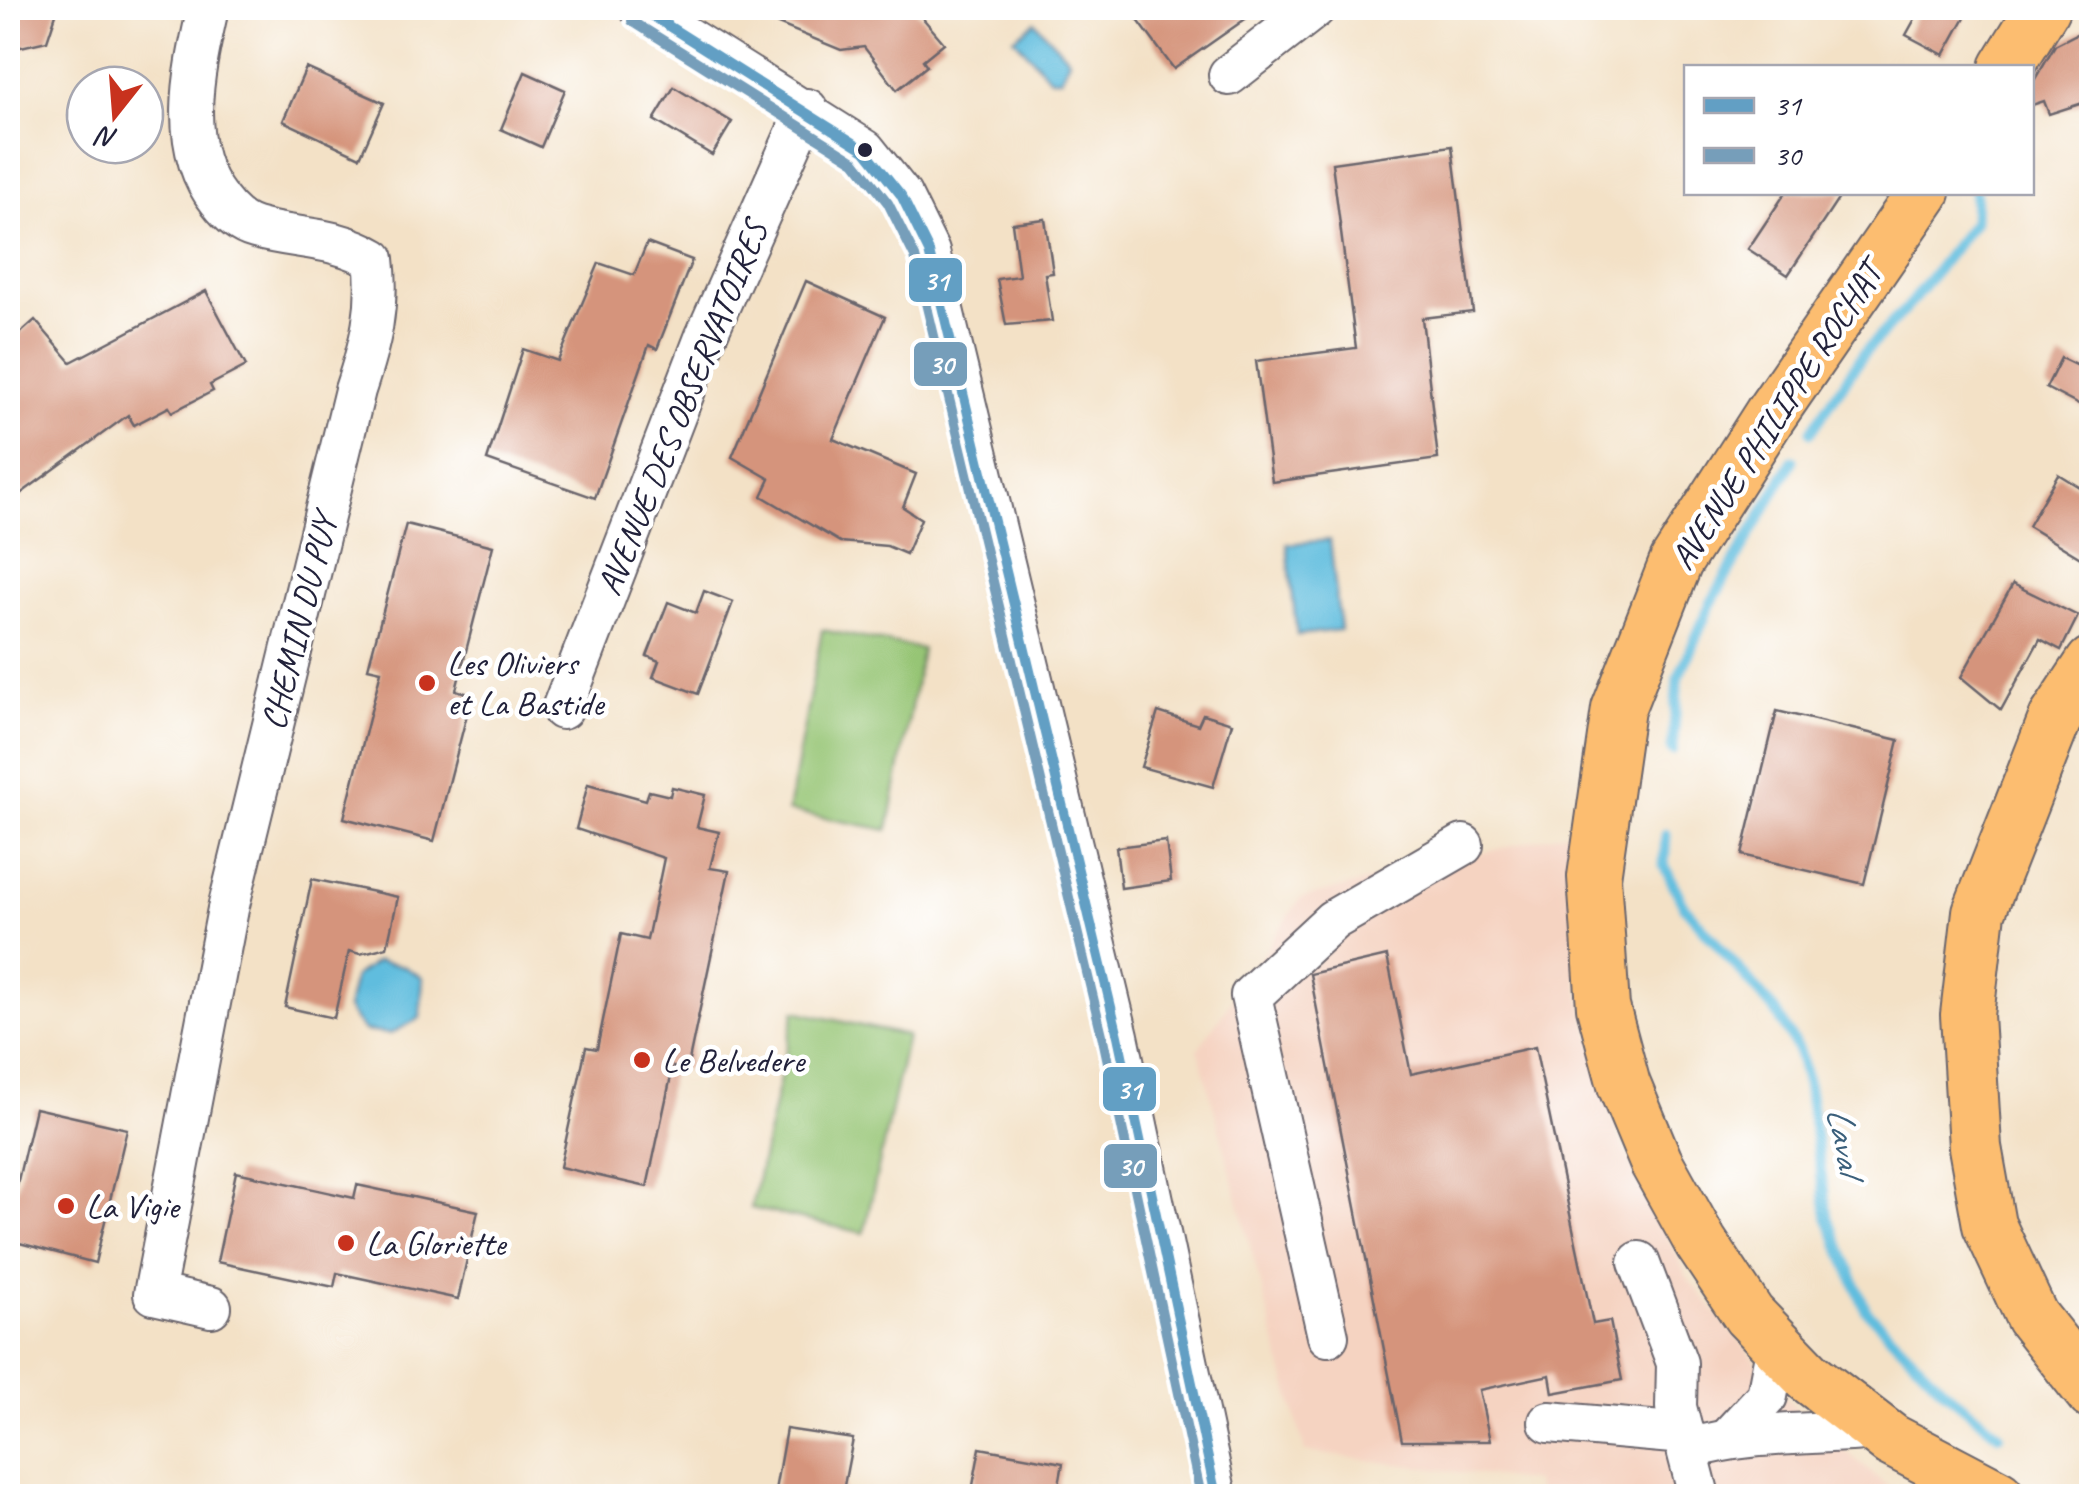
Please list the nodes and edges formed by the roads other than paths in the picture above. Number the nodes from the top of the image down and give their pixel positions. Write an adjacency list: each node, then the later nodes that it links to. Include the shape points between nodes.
1 (208, 8): 15 (street, CHEMIN DU PUY, via 190,136 202,178 230,214 254,228 328,238 374,259 378,292 374,334 228,909 154,1294)
2 (645, 8): 9 (street)
3 (1315, 8): 8 (street)
4 (2017, 8): 6 (main road)
5 (2044, 8): 7 (main road)
6 (1994, 65)
7 (2008, 65)
8 (1230, 75)
9 (807, 109): 12 (street, AVENUE DES OBSERVATOIRES, via 705,338); 24 (street, via 865,150 902,194 929,252 1118,1036)
10 (1922, 195): 17 (main road, AVENUE PHILIPPE ROCHAT, via 1676,562 1618,709 1594,877 1603,1007 1624,1085 1656,1162 1701,1242)
11 (2092, 663): 18 (main road, via 2055,719 1979,912 1967,1015 1975,1147 1989,1225 2032,1318)
12 (562, 709)
13 (1463, 845): 16 (street, via 1333,920 1252,996)
14 (1639, 1262): 22 (street, via 1677,1363 1676,1406)
15 (211, 1307)
16 (1328, 1336)
17 (1777, 1344): 20 (main road, AVENUE PHILIPPE ROCHAT); 21 (street, via 1767,1396)
18 (2092, 1394)
19 (1550, 1422): 22 (street)
20 (1874, 1429): 21 (street); 25 (main road, AVENUE PHILIPPE ROCHAT)
21 (1730, 1436): 22 (street)
22 (1687, 1442): 23 (street)
23 (1697, 1495)
24 (1216, 1496)
25 (1998, 1496)

